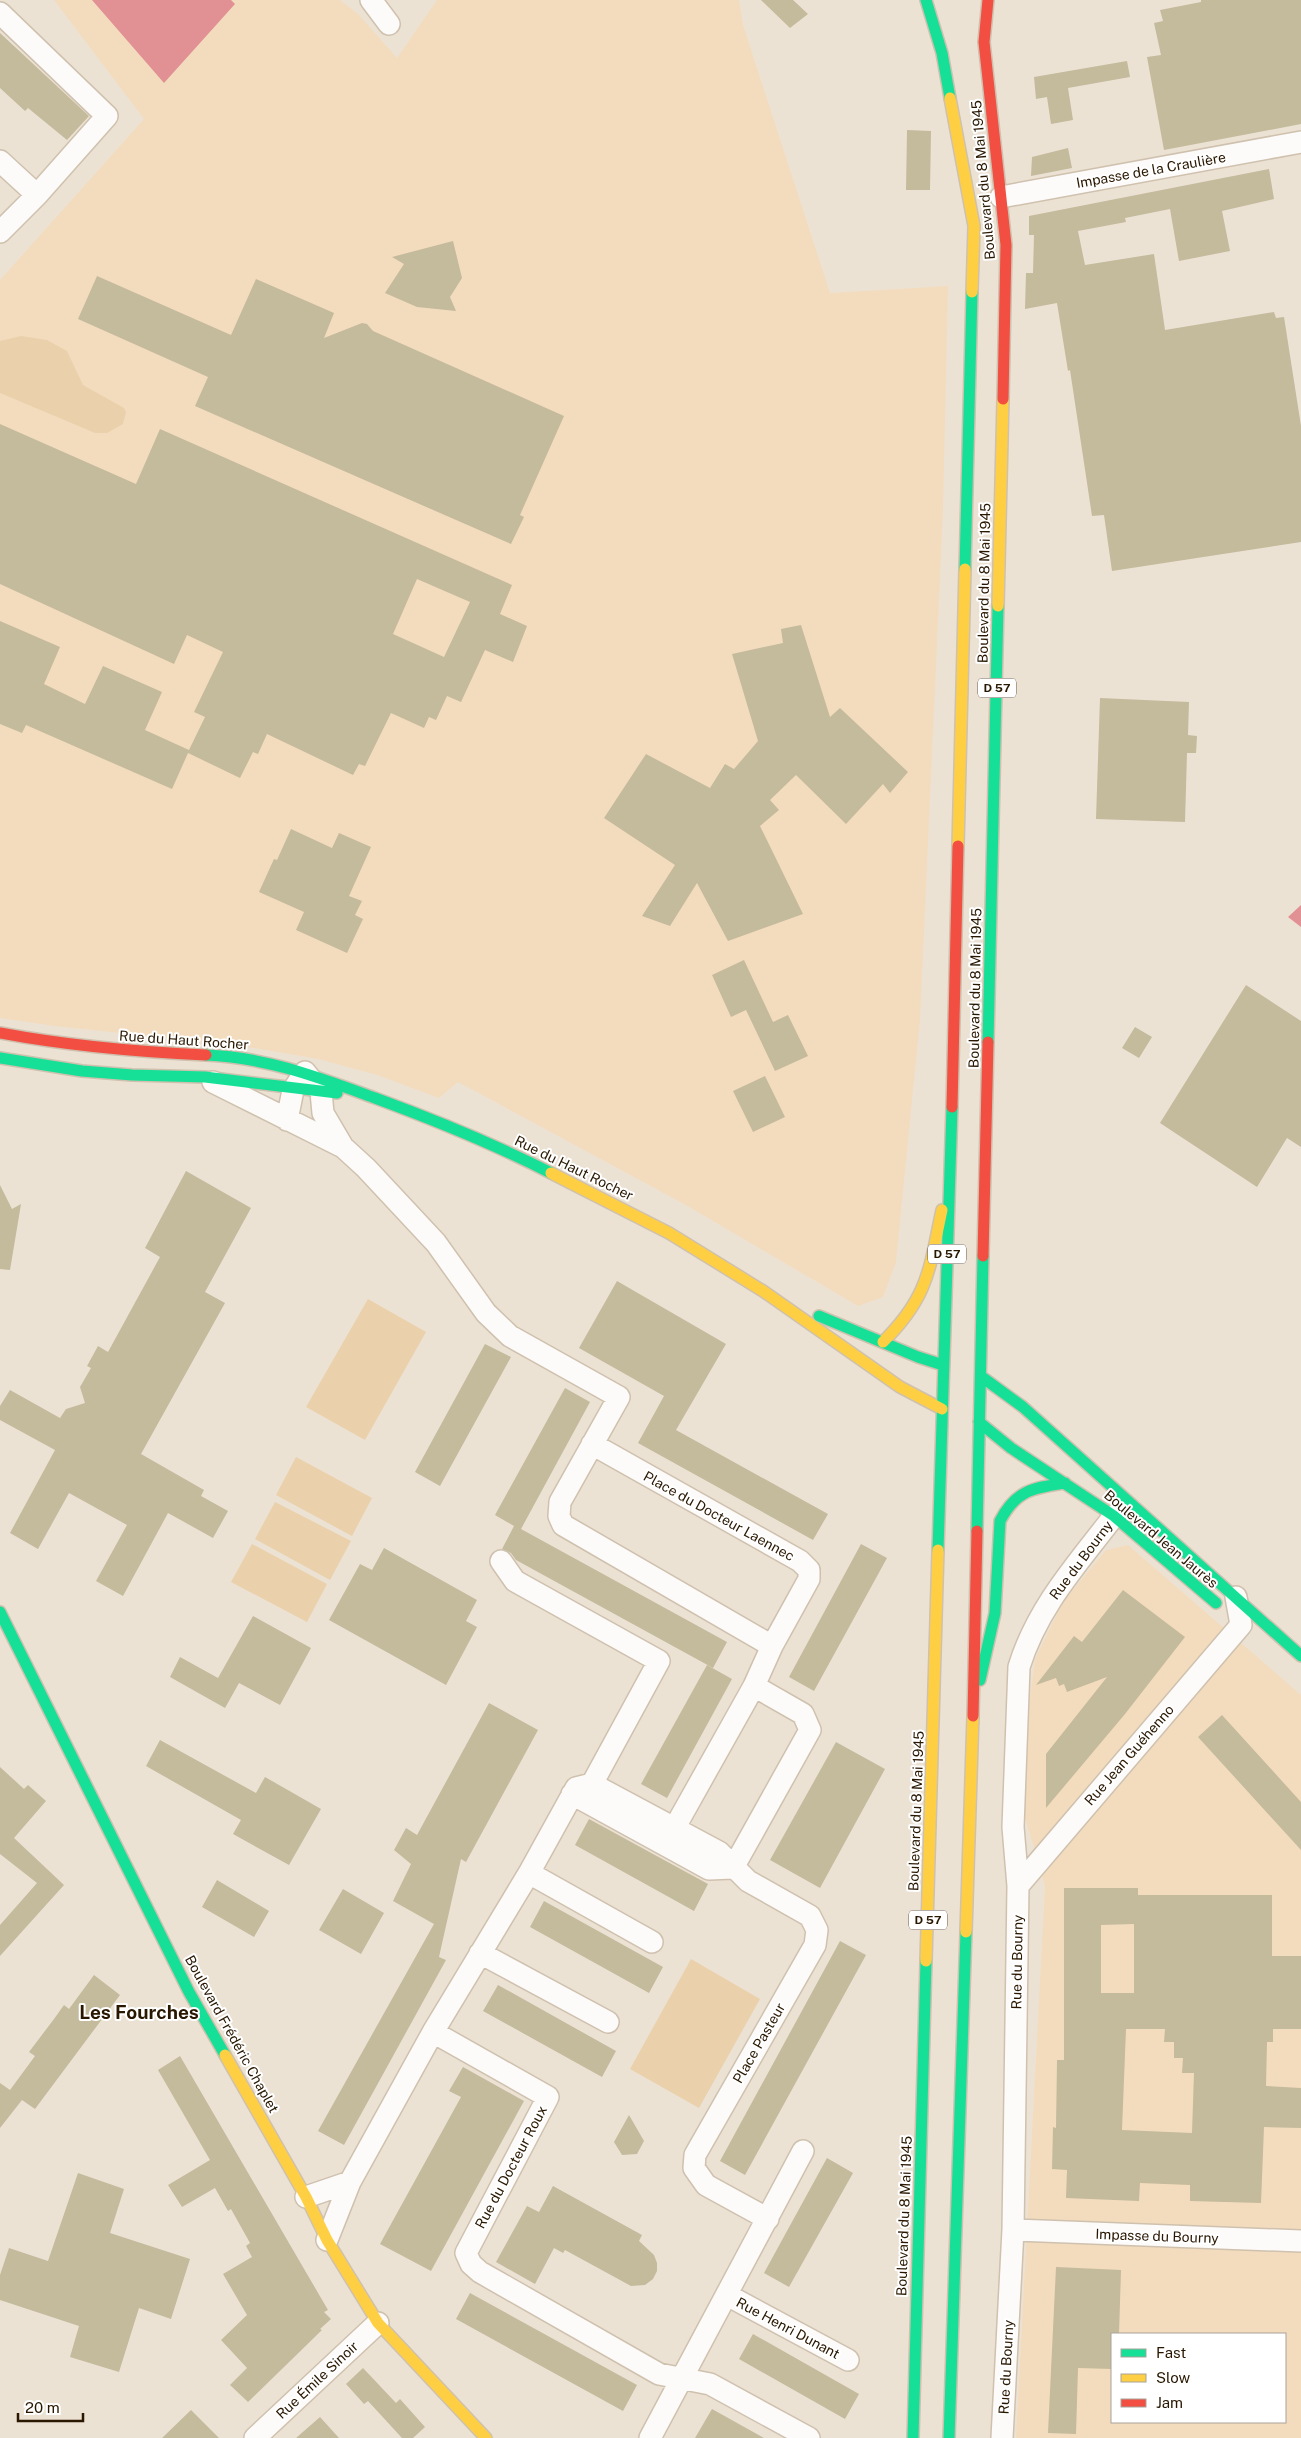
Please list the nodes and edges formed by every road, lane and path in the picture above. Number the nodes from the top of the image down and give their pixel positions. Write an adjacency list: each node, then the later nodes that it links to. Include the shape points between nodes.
1 (371, 0): 5 (street)
2 (926, 0): 19 (main road, Boulevard du 8 Mai 1945 / D 57, via 942,53 974,226)
3 (988, 0): 9 (main road, Boulevard du 8 Mai 1945 / D 57, via 984,42)
4 (0, 13): 8 (street, via 107,116)
5 (389, 24)
6 (1301, 142): 9 (street, Impasse de la Craulière)
7 (0, 161): 8 (street)
8 (37, 195): 10 (street)
9 (1001, 197): 25 (main road, Boulevard du 8 Mai 1945 / D 57, via 1006,255)
10 (0, 232)
11 (0, 1033): 13 (main road, Rue du Haut Rocher, via 136,1052 236,1056)
12 (0, 1058): 14 (main road, Rue du Haut Rocher, via 48,1068)
13 (305, 1072): 15 (street); 16 (street); 17 (main road, Rue du Haut Rocher)
14 (204, 1077): 15 (main road, Rue du Haut Rocher); 18 (street)
15 (292, 1090): 16 (main road, Rue du Haut Rocher); 18 (street)
16 (321, 1092): 17 (main road, Rue du Haut Rocher); 20 (street, via 323,1113)
17 (361, 1094): 23 (main road, Rue du Haut Rocher, via 461,1130 548,1171 669,1233)
18 (287, 1120): 20 (street)
19 (952, 1143): 21 (main road); 22 (main road, Boulevard du 8 Mai 1945 / D 57)
20 (343, 1147): 35 (street, via 436,1243 486,1312 510,1336 619,1397)
21 (960, 1161)
22 (950, 1179): 24 (main road, via 917,1302 906,1319); 26 (main road, Boulevard du 8 Mai 1945 / D 57)
23 (763, 1291): 24 (main road, Rue du Haut Rocher); 29 (main road, Rue du Haut Rocher, via 900,1387)
24 (883, 1342): 26 (main road, Rue du Haut Rocher)
25 (982, 1360): 28 (main road, Boulevard du 8 Mai 1945 / D 57); 34 (main road, via 1018,1390)
26 (948, 1367): 29 (main road, Boulevard du 8 Mai 1945 / D 57)
27 (968, 1373): 28 (main road)
28 (982, 1377): 33 (main road, Boulevard du 8 Mai 1945 / D 57); 34 (main road, Boulevard Jean Jaurès, via 1005,1392)
29 (947, 1411): 72 (main road, Boulevard du 8 Mai 1945 / D 57)
30 (967, 1417): 33 (main road, Boulevard Jean Jaurès)
31 (998, 1418): 33 (main road)
32 (1022, 1421): 34 (main road)
33 (980, 1422): 36 (main road, Boulevard Jean Jaurès, via 1011,1448); 46 (main road, Boulevard du 8 Mai 1945 / D 57)
34 (1053, 1434): 39 (main road, Boulevard Jean Jaurès)
35 (592, 1444): 42 (street, via 560,1502 559,1516 563,1525); 42 (street, Place du Docteur Laennec, via 800,1561 808,1570 808,1579)
36 (1065, 1483): 37 (main road, Boulevard Jean Jaurès); 46 (main road, via 1024,1491 1010,1504 1000,1521 995,1613)
37 (1114, 1516): 41 (main road, Boulevard Jean Jaurès); 52 (street, Rue du Bourny, via 1043,1610 1027,1641 1020,1667 1013,1827)
38 (501, 1561): 47 (street, via 515,1581 658,1661)
39 (1236, 1597): 41 (street); 43 (main road, Boulevard Jean Jaurès)
40 (0, 1612): 59 (main road, Boulevard Frédéric Chaplet, via 189,1992)
41 (1244, 1629): 52 (street, Rue Jean Guéhenno)
42 (772, 1646): 45 (street, Place du Docteur Laennec)
43 (1301, 1656)
44 (961, 1663): 46 (main road)
45 (754, 1686): 49 (street, Place du Docteur Laennec); 50 (street, via 803,1714 810,1730)
46 (973, 1713): 73 (main road, Boulevard du 8 Mai 1945 / D 57)
47 (592, 1784): 48 (street, via 576,1788); 49 (street, Place Pasteur)
48 (572, 1794): 50 (street, via 709,1868); 51 (street)
49 (675, 1827): 50 (street, Place Pasteur, via 719,1852)
50 (733, 1868): 60 (street, Place Pasteur, via 756,1886 810,1916 817,1930 815,1944 695,2155 694,2168 706,2185)
51 (529, 1873): 53 (street); 54 (street)
52 (1018, 1886): 61 (street, Rue du Bourny)
53 (652, 1942)
54 (480, 1953): 55 (street); 56 (street)
55 (608, 2022)
56 (433, 2032): 58 (street); 67 (street, Rue du Docteur Roux, via 548,2097 466,2253 471,2264 659,2374)
57 (803, 2152): 60 (street, Rue Henri Dunant)
58 (350, 2182): 59 (street); 62 (street)
59 (306, 2197): 62 (main road, Boulevard Frédéric Chaplet)
60 (768, 2219): 64 (street, Rue Henri Dunant)
61 (1013, 2230): 63 (street, Impasse du Bourny); 74 (street, Rue du Bourny)
62 (328, 2240): 65 (main road, Boulevard Frédéric Chaplet)
63 (1301, 2241)
64 (727, 2295): 66 (street, Rue Henri Dunant); 67 (street, Rue Henri Dunant)
65 (378, 2323): 68 (street, Rue Émile Sinoir); 69 (main road, Boulevard Frédéric Chaplet)
66 (848, 2360)
67 (684, 2378): 70 (street, Rue Henri Dunant); 71 (street, via 710,2384)
68 (255, 2438)
69 (486, 2438)
70 (650, 2438)
71 (809, 2438)
72 (913, 2438)
73 (949, 2438)
74 (1002, 2438)

